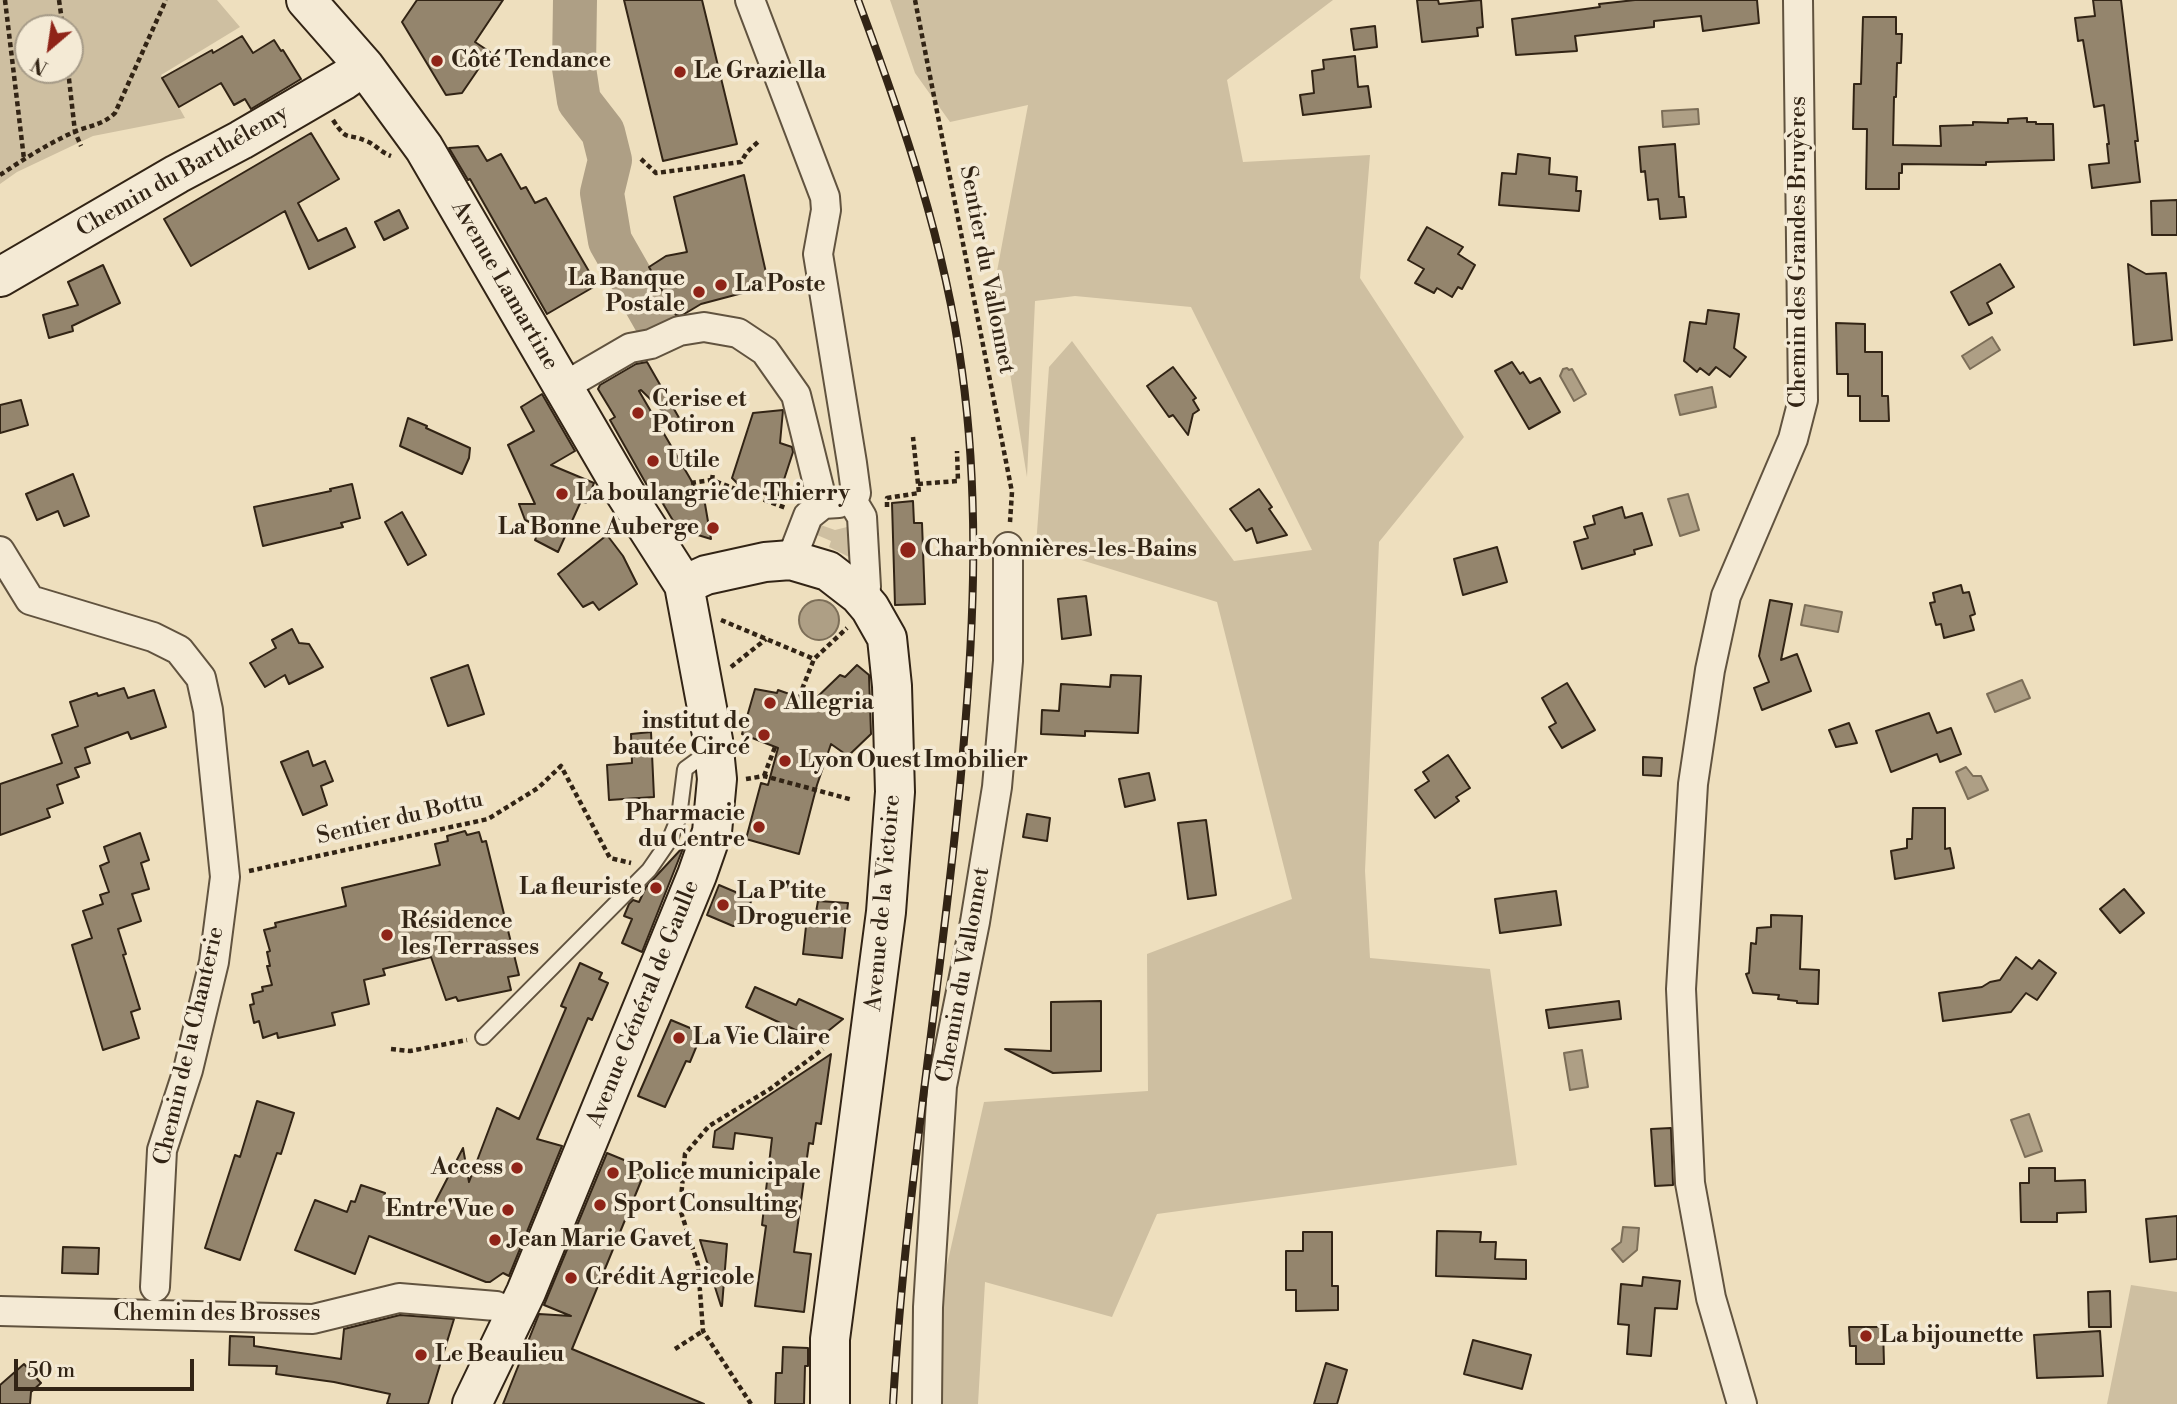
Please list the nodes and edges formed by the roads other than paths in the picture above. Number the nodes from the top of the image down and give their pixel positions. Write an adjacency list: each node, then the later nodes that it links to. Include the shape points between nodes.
1 (306, 0): 4 (street, Avenue Lamartine)
2 (750, 0): 7 (street, via 825,197 818,254 852,463)
3 (1798, 0): 22 (street, Chemin des Grandes Bruyères, via 1803,400 1793,439 1726,596 1710,670 1693,784 1681,989 1690,1183 1711,1298)
4 (364, 66): 5 (street, Chemin du Barthélemy); 6 (street, Avenue Lamartine, via 424,148)
5 (0, 277)
6 (563, 387): 8 (street, via 630,348 673,332 704,327 738,333 765,351 796,394); 12 (street, Avenue Lamartine)
7 (853, 502): 8 (street); 13 (street, via 862,517 866,587)
8 (822, 504): 11 (street, via 808,516)
9 (1008, 547): 21 (street, Chemin du Vallonnet, via 1008,661 997,787 942,1086 928,1307)
10 (0, 551): 16 (street, Chemin de la Chanterie, via 30,600 153,637 179,650 201,678 208,710 225,877 214,962 188,1070 162,1150)
11 (791, 560): 12 (street, Avenue de la Victoire, via 706,575); 13 (street, Avenue de la Victoire, via 828,571)
12 (684, 584): 14 (street, Avenue Général de Gaulle)
13 (857, 608): 20 (street, Avenue de la Victoire, via 870,608 887,638 895,792 886,912 830,1339)
14 (728, 770): 15 (lane, via 696,761 685,769 679,817 649,870); 18 (street, Avenue Général de Gaulle, via 717,779 712,832 697,875)
15 (483, 1037)
16 (155, 1287)
17 (0, 1311): 18 (street, Chemin des Brosses, via 313,1319 399,1298 496,1306)
18 (514, 1313): 19 (street, Avenue Général de Gaulle)
19 (472, 1404)
20 (830, 1404)
21 (927, 1404)
22 (1742, 1404)

